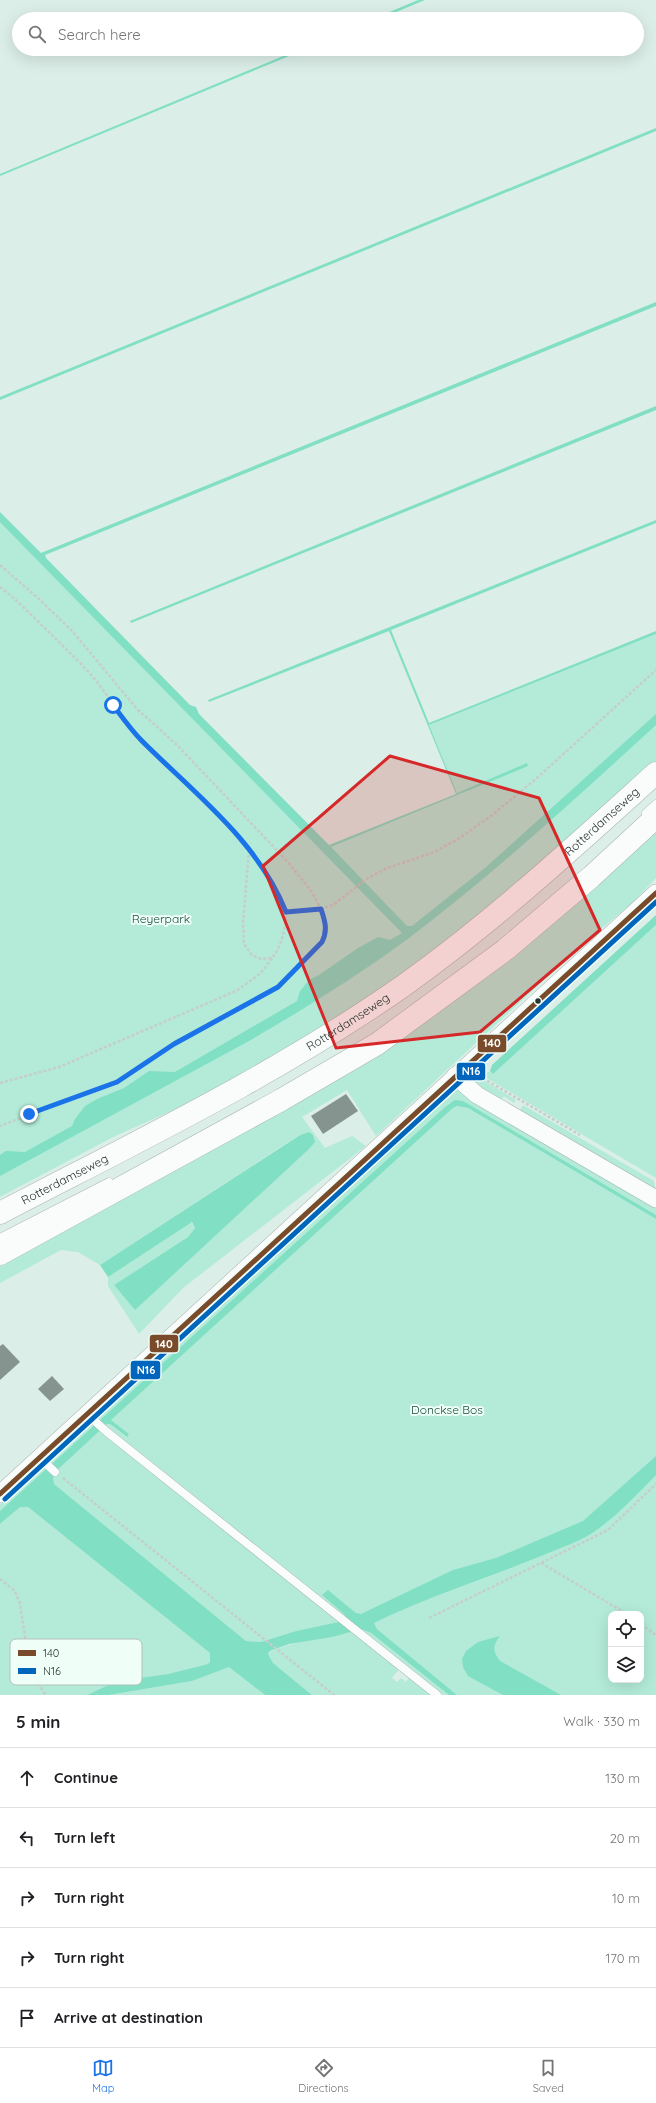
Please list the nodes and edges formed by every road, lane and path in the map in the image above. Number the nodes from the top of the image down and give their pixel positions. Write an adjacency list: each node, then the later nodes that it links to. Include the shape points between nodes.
1 (0, 565): 9 (path, via 73,632 137,709 178,744 281,855 312,892)
2 (0, 588): 7 (path, via 75,658 141,739)
3 (656, 670): 9 (path, via 537,778 491,816 434,852 385,869 368,878 333,905)
4 (656, 773): 19 (main road, Rotterdamseweg, via 468,938 402,987 259,1076)
5 (656, 804): 6 (lane, Rotterdamseweg)
6 (647, 819): 21 (main road, Rotterdamseweg, via 591,877 505,950 376,1044 281,1100)
7 (249, 849): 10 (path, via 279,894); 11 (path, via 243,923 244,944 252,955 261,959)
8 (656, 893): 12 (street)
9 (321, 909): 10 (path); 15 (path, via 326,924 326,935 278,987 174,1044 117,1082)
10 (286, 912): 11 (path, via 284,932 278,950)
11 (272, 958): 14 (path, via 260,974 236,991 59,1067)
12 (472, 1060): 13 (street); 16 (path, via 486,1080)
13 (455, 1076): 18 (street, via 477,1095); 22 (street)
14 (0, 1083)
15 (0, 1126)
16 (581, 1136)
17 (118, 1177): 20 (lane, Rotterdamseweg)
18 (656, 1199)
19 (0, 1213)
20 (0, 1238)
21 (0, 1254)
22 (92, 1418): 23 (street); 37 (lane, via 106,1432)
23 (44, 1462): 24 (lane); 26 (street)
24 (56, 1473): 36 (path)
25 (656, 1484): 27 (path, via 608,1530)
26 (0, 1494)
27 (541, 1563): 29 (path); 30 (path)
28 (0, 1579): 33 (path, via 15,1590)
29 (622, 1611)
30 (429, 1618)
31 (644, 1626): 32 (path)
32 (656, 1635)
33 (25, 1639)
34 (39, 1685): 35 (path)
35 (46, 1695)
36 (334, 1695)
37 (437, 1695)

